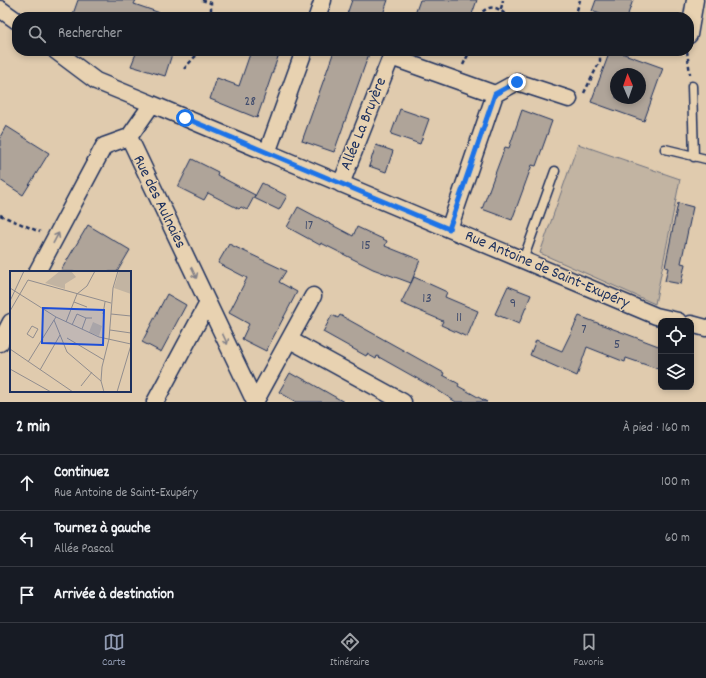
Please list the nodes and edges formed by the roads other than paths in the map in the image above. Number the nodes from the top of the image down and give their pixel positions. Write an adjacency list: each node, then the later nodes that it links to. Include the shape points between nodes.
1 (323, 0): 4 (street)
2 (695, 0): 5 (street)
3 (0, 9): 6 (street)
4 (319, 12)
5 (693, 12)
6 (12, 18)
7 (63, 56): 12 (street, via 96,81)
8 (302, 56): 15 (street)
9 (692, 86): 16 (lane)
10 (495, 94): 11 (street, via 517,82); 19 (street, Allée La Bruyère, via 391,57); 20 (street)
11 (569, 99)
12 (152, 104): 13 (street, Rue des Aulnaies); 15 (street, Rue Antoine de Saint-Exupéry)
13 (129, 137): 22 (street, one-way to 13, via 104,146); 24 (street, Rue des Aulnaies, one-way to 24)
14 (665, 149): 16 (lane)
15 (267, 153): 19 (street, Rue Antoine de Saint-Exupéry)
16 (694, 157): 17 (lane)
17 (706, 160)
18 (555, 171): 21 (lane)
19 (341, 184): 20 (street, Rue Antoine de Saint-Exupéry)
20 (449, 229): 21 (street, Rue Antoine de Saint-Exupéry)
21 (523, 260): 25 (street, Rue Antoine de Saint-Exupéry)
22 (38, 271)
23 (313, 296): 29 (street)
24 (208, 303): 31 (street); 32 (street, Rue des Aulnaies, one-way to 32)
25 (665, 318)
26 (10, 324): 30 (street)
27 (694, 325): 28 (street)
28 (706, 328)
29 (290, 340): 32 (street); 33 (street)
30 (0, 343)
31 (156, 402)
32 (255, 402)
33 (403, 402)

